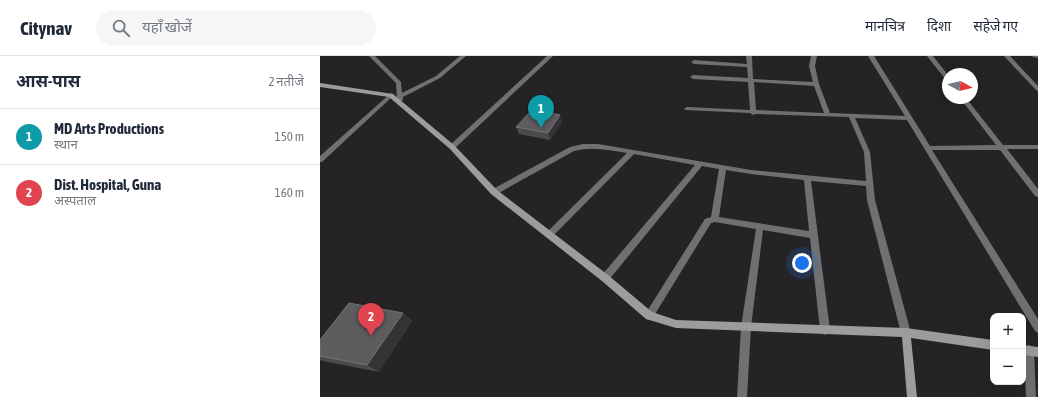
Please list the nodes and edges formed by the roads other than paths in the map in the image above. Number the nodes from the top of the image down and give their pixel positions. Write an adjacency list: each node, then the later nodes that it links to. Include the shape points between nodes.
1 (372, 56): 17 (street, via 399,83)
2 (463, 56): 17 (street, via 438,77)
3 (550, 56): 24 (street)
4 (749, 56): 10 (street)
5 (814, 56): 14 (street, via 812,66)
6 (871, 56): 23 (street)
7 (930, 56): 11 (street)
8 (1007, 56): 16 (street)
9 (694, 62): 10 (street)
10 (750, 66): 13 (street)
11 (942, 71)
12 (693, 77): 13 (street)
13 (751, 81): 14 (street); 20 (street)
14 (816, 84): 21 (street)
15 (320, 85): 17 (main road)
16 (1038, 89)
17 (397, 98): 24 (main road); 29 (street)
18 (968, 104): 26 (street)
19 (688, 109): 20 (street)
20 (753, 113): 21 (street)
21 (828, 115): 22 (street)
22 (851, 116): 23 (street); 33 (street, via 867,152)
23 (909, 118): 25 (street)
24 (452, 147): 34 (main road)
25 (928, 148): 26 (street); 43 (street)
26 (1002, 148): 27 (street); 35 (street)
27 (1038, 148)
28 (632, 152): 30 (street); 34 (street, via 598,146 572,149); 38 (street)
29 (320, 160)
30 (700, 164): 31 (street); 40 (street)
31 (723, 168): 32 (street); 36 (street)
32 (807, 178): 33 (street); 39 (street)
33 (869, 184): 45 (street)
34 (494, 192): 38 (main road)
35 (1038, 194)
36 (715, 219): 37 (street); 41 (street, via 708,221)
37 (760, 226): 39 (street); 42 (street)
38 (549, 235): 40 (main road)
39 (814, 235): 44 (street)
40 (605, 278): 41 (main road)
41 (649, 316): 42 (main road, via 676,324)
42 (746, 327): 44 (main road); 48 (street)
43 (1038, 328)
44 (825, 330): 45 (main road)
45 (906, 332): 46 (main road); 49 (main road)
46 (990, 345)
47 (1030, 351): 50 (street)
48 (742, 397)
49 (912, 397)
50 (1030, 397)

